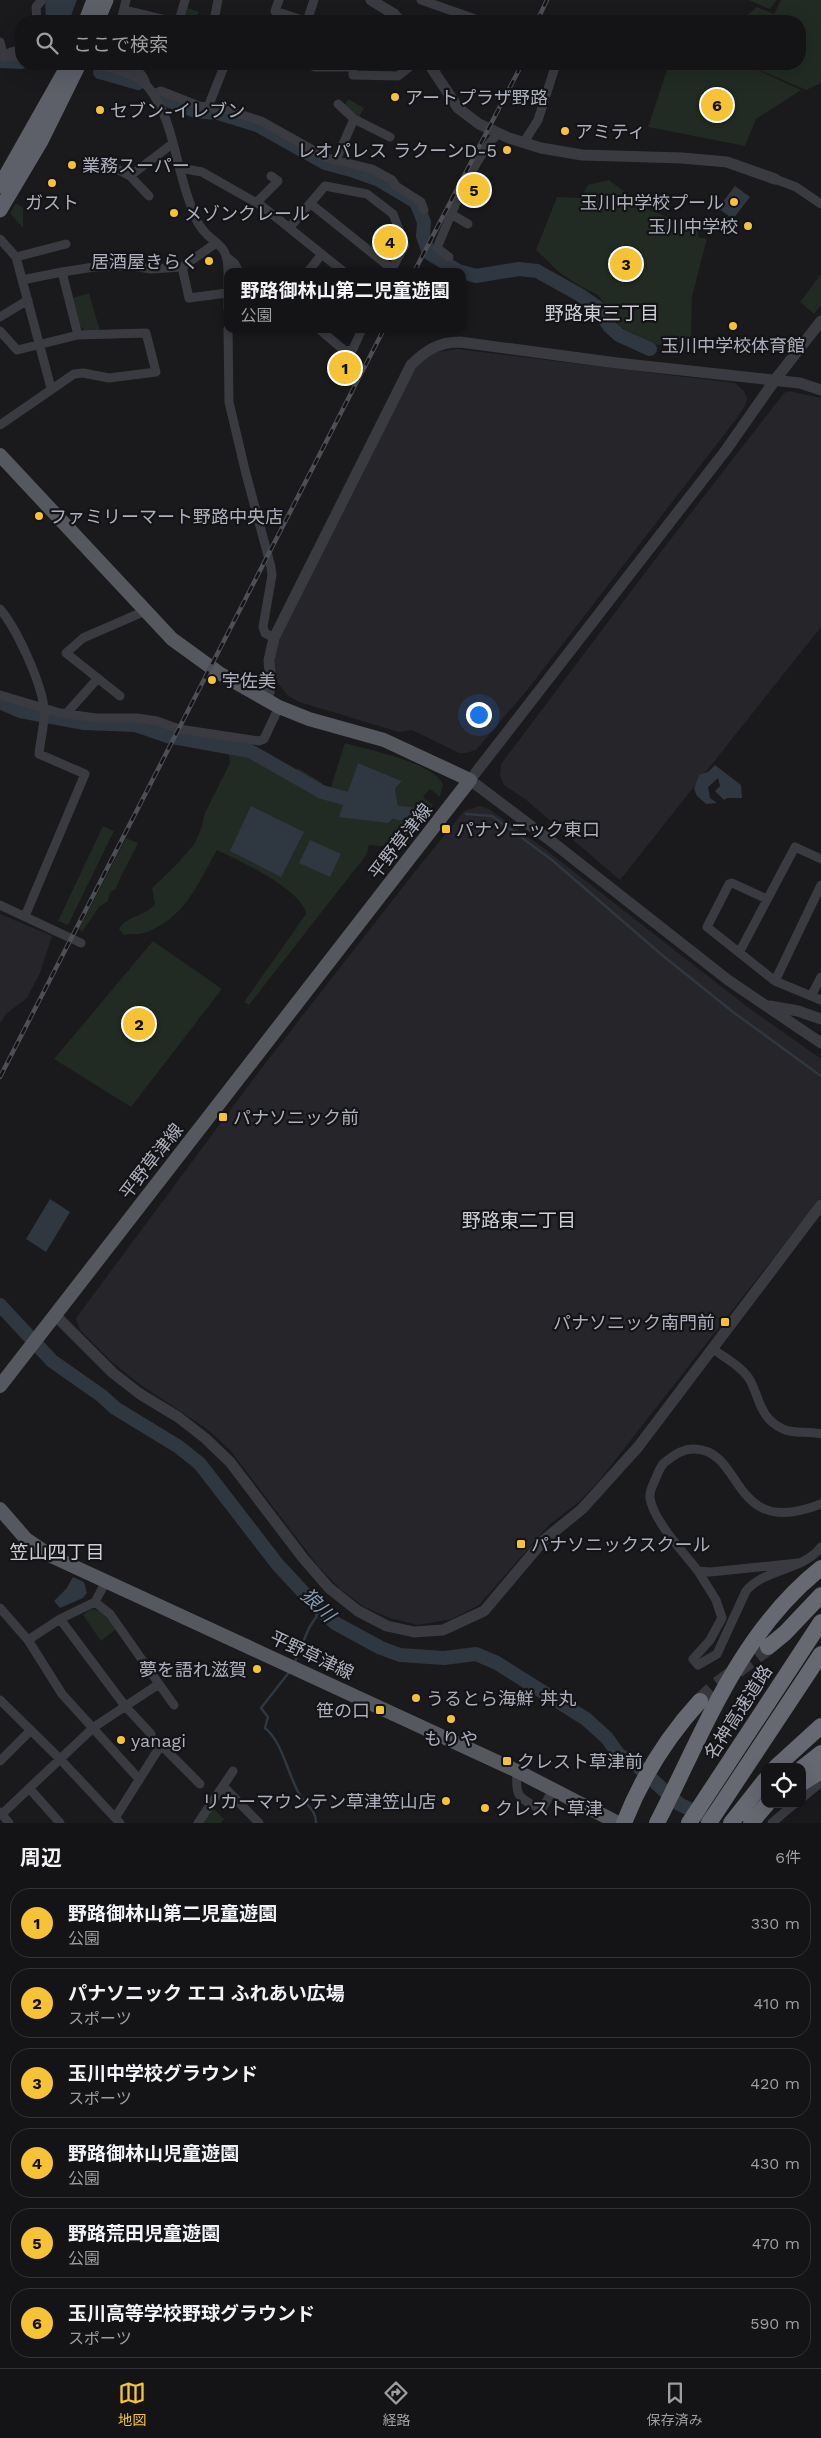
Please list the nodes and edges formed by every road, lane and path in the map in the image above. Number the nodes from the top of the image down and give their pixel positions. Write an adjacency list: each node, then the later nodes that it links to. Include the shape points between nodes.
1 (41, 0): 12 (street, via 36,7); 13 (street)
2 (94, 0): 14 (highway)
3 (106, 0): 15 (highway)
4 (126, 0): 11 (street)
5 (185, 0): 18 (street)
6 (218, 0): 19 (street)
7 (279, 0): 20 (street, via 275,11)
8 (314, 0): 21 (street)
9 (371, 0): 22 (street)
10 (421, 0): 23 (street)
11 (124, 10): 16 (street); 17 (street)
12 (37, 15)
13 (42, 15)
14 (88, 15)
15 (100, 15)
16 (123, 15)
17 (145, 15)
18 (181, 15)
19 (215, 15)
20 (287, 15)
21 (308, 15)
22 (395, 15)
23 (464, 15)
24 (0, 42): 26 (street)
25 (15, 52): 26 (street)
26 (2, 57): 27 (street)
27 (15, 57)
28 (66, 70): 53 (highway)
29 (76, 70): 58 (highway, via 41,141)
30 (115, 70): 37 (street)
31 (135, 70): 37 (street, via 145,77)
32 (223, 70): 41 (street)
33 (353, 70): 34 (street, via 353,75 398,76)
34 (405, 70)
35 (433, 70): 38 (street)
36 (554, 70): 45 (street, via 538,120)
37 (146, 85): 39 (street)
38 (446, 91): 43 (street, via 458,108); 45 (street, via 471,112)
39 (154, 94): 41 (street, via 161,91); 46 (street)
40 (338, 104): 42 (street)
41 (208, 107): 47 (street, via 261,121 292,140)
42 (354, 119): 44 (street); 47 (street)
43 (497, 134): 45 (street); 60 (street, via 484,150)
44 (390, 137)
45 (524, 142): 52 (street, via 582,155 727,162)
46 (172, 144): 49 (street); 50 (street)
47 (336, 160): 59 (street, via 372,169 392,180 421,202)
48 (106, 163): 50 (street)
49 (180, 168): 55 (street, via 202,172); 64 (street, via 200,226)
50 (130, 176): 54 (street)
51 (271, 176): 55 (street, via 278,181)
52 (775, 179): 57 (street, via 796,187)
53 (0, 186)
54 (149, 196)
55 (256, 203): 62 (street)
56 (311, 204): 62 (street); 75 (street); 76 (street, via 325,186 367,194 393,214 405,245)
57 (821, 204)
58 (0, 210)
59 (424, 210)
60 (451, 214): 61 (street); 68 (street, via 437,248)
61 (468, 224)
62 (290, 227): 66 (street)
63 (0, 239): 67 (street)
64 (216, 242): 69 (street); 70 (street)
65 (66, 244): 67 (street)
66 (322, 254): 73 (street); 74 (street)
67 (16, 256): 78 (street)
68 (449, 257)
69 (228, 258): 71 (street); 72 (street)
70 (182, 267): 77 (street, via 94,267); 79 (street, via 189,298)
71 (228, 268)
72 (237, 268)
73 (311, 268)
74 (339, 268)
75 (389, 268)
76 (392, 268)
77 (62, 272): 78 (street); 87 (street)
78 (22, 280): 80 (street)
79 (224, 293)
80 (28, 300): 81 (street); 88 (street)
81 (0, 317)
82 (821, 321): 89 (street)
83 (0, 331): 88 (street, via 17,350)
84 (228, 333): 96 (street, via 230,402 272,575 263,627 265,633)
85 (323, 333): 86 (street, via 345,351 353,349)
86 (360, 333)
87 (78, 335): 88 (street); 90 (street, via 146,333 156,372 117,378 74,374)
88 (40, 344): 90 (street)
89 (775, 380): 91 (street); 96 (street, via 460,342 431,347 411,364); 103 (street, via 726,450)
90 (51, 388): 92 (street)
91 (821, 390)
92 (0, 425)
93 (0, 455): 95 (main road)
94 (0, 609): 101 (street, via 30,664)
95 (145, 611): 97 (street, via 83,638 66,652); 100 (main road, via 190,653)
96 (274, 638): 100 (street, via 269,660)
97 (98, 678): 99 (street); 102 (street)
98 (0, 695): 101 (street)
99 (120, 696)
100 (273, 704): 102 (street, via 264,739 259,742 179,729 147,720); 103 (main road, via 309,719 384,740)
101 (44, 714): 102 (street); 108 (street, via 39,754 85,774)
102 (66, 714)
103 (470, 780): 115 (street, via 728,980); 119 (main road, 平野草津線)
104 (821, 859): 106 (street, via 795,847)
105 (821, 884): 112 (street)
106 (767, 899): 110 (street); 110 (street, via 734,883 729,884 707,927)
107 (0, 905): 108 (street)
108 (25, 916): 109 (street)
109 (81, 943)
110 (740, 951): 112 (street)
111 (821, 977): 113 (street)
112 (775, 981): 113 (street)
113 (811, 996): 114 (street)
114 (821, 1000)
115 (764, 1004): 116 (street); 117 (street)
116 (821, 1019)
117 (820, 1044)
118 (821, 1205): 120 (street)
119 (56, 1316): 120 (street, via 113,1373 140,1394 178,1416 230,1462 329,1588 358,1611 387,1626 414,1632 443,1630 484,1611 544,1540 582,1509 608,1482); 121 (main road, 平野草津線)
120 (713, 1349): 122 (street, via 747,1377 761,1410 775,1425 796,1433 810,1431)
121 (0, 1386)
122 (821, 1434)
123 (821, 1504): 128 (street, via 790,1513 759,1506 745,1495 714,1455 696,1449 682,1451 660,1467 650,1497 655,1513)
124 (0, 1509): 129 (main road, 平野草津線, via 26,1539 51,1556)
125 (821, 1546): 126 (street, via 815,1554)
126 (798, 1563): 128 (street); 128 (street, via 753,1583 746,1591 717,1654 698,1665 693,1659 710,1640 722,1618 716,1600)
127 (821, 1568): 169 (highway, via 758,1632 737,1664)
128 (698, 1571)
129 (106, 1581): 131 (street); 152 (main road, 平野草津線)
130 (821, 1595): 136 (highway)
131 (95, 1602): 133 (street); 138 (street, via 110,1614)
132 (0, 1608): 135 (street)
133 (60, 1618): 135 (street); 142 (street)
134 (821, 1622): 178 (highway, 名神高速道路)
135 (28, 1640): 144 (street, via 62,1694)
136 (768, 1647)
137 (821, 1654): 179 (highway, 名神高速道路)
138 (158, 1684): 141 (street); 142 (street)
139 (0, 1700): 145 (street)
140 (700, 1701): 177 (highway, via 653,1760)
141 (174, 1705)
142 (125, 1706): 144 (street); 146 (street)
143 (821, 1726): 150 (highway)
144 (94, 1727): 148 (street); 155 (street)
145 (31, 1730): 148 (street); 149 (street)
146 (151, 1734)
147 (821, 1753): 151 (highway)
148 (60, 1758): 161 (street); 171 (street)
149 (0, 1762)
150 (780, 1763)
151 (806, 1765)
152 (517, 1770): 162 (main road, 平野草津線); 162 (street, via 515,1789 519,1798 540,1809)
153 (233, 1771): 159 (street)
154 (821, 1771): 156 (highway)
155 (139, 1779): 158 (street, via 161,1745); 171 (street)
156 (806, 1781)
157 (821, 1782): 163 (street)
158 (200, 1784)
159 (224, 1786): 172 (street); 175 (street)
160 (761, 1787): 170 (highway)
161 (29, 1788): 167 (street); 174 (street)
162 (554, 1788): 168 (main road, 平野草津線)
163 (806, 1795)
164 (761, 1808): 170 (highway)
165 (765, 1808): 170 (highway)
166 (789, 1808): 180 (street)
167 (1, 1813): 173 (street)
168 (602, 1819): 176 (main road, 平野草津線)
169 (655, 1819)
170 (744, 1819)
171 (117, 1820)
172 (256, 1822)
173 (10, 1823)
174 (60, 1823)
175 (198, 1823)
176 (618, 1823)
177 (624, 1823)
178 (689, 1823)
179 (710, 1823)
180 (772, 1823)

